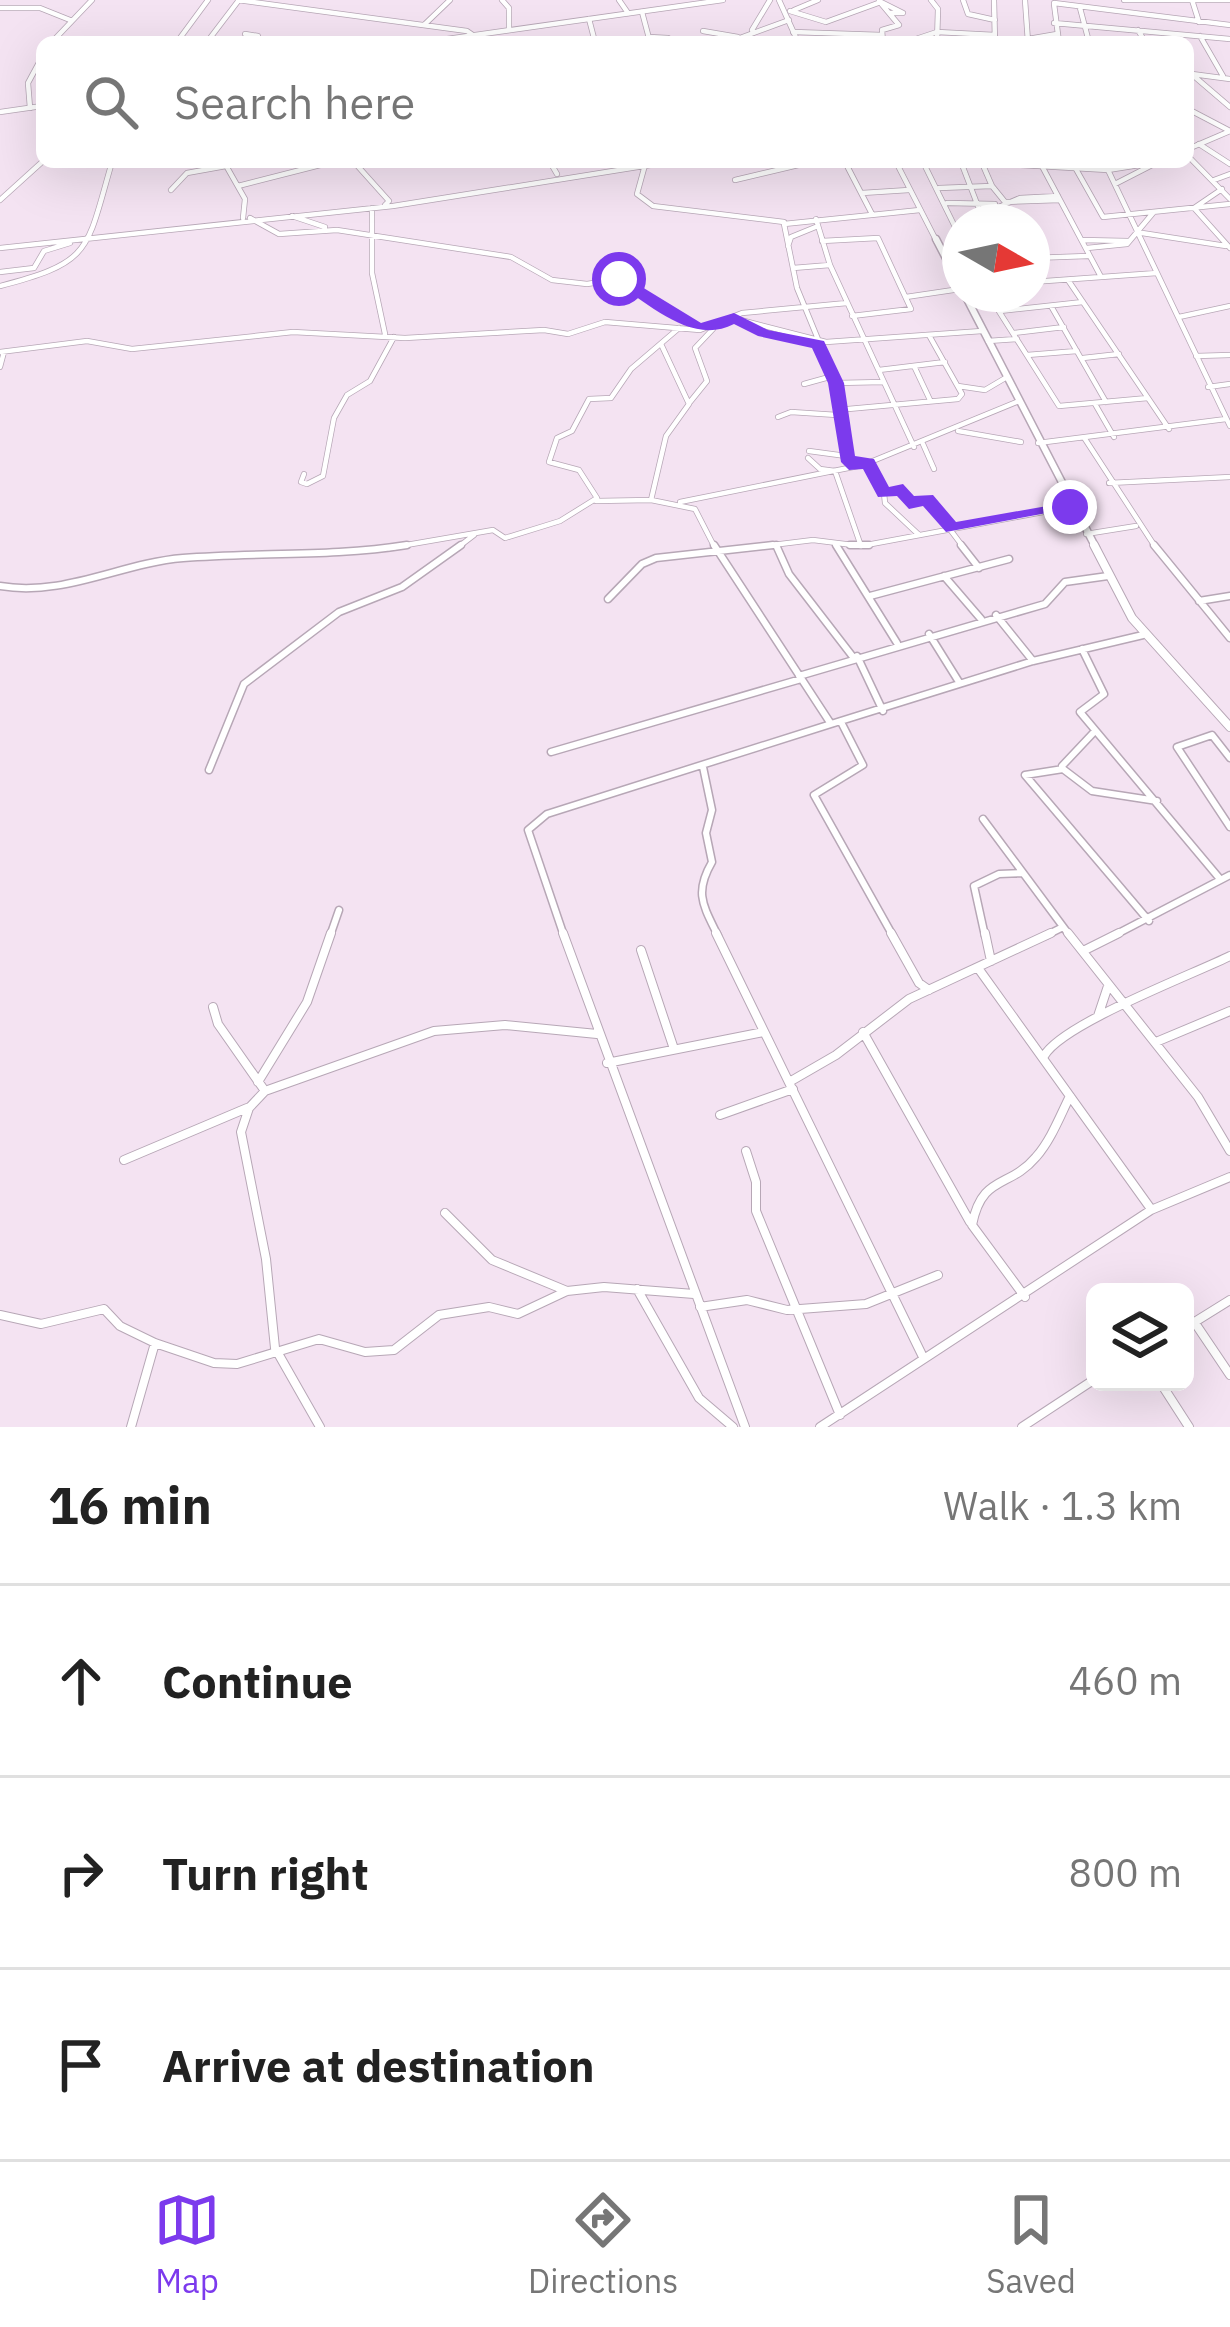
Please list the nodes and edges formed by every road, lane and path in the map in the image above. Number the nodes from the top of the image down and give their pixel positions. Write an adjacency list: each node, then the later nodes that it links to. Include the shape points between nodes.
1 (92, 0): 34 (street)
2 (208, 0): 52 (street)
3 (239, 0): 39 (street); 53 (street)
4 (450, 0): 39 (street)
5 (502, 0): 42 (street)
6 (620, 0): 29 (street)
7 (661, 0): 24 (street)
8 (723, 0): 24 (street)
9 (770, 0): 46 (street)
10 (779, 0): 28 (street)
11 (818, 0): 28 (street)
12 (931, 0): 45 (street)
13 (963, 0): 32 (street)
14 (994, 0): 36 (street)
15 (1025, 0): 66 (street)
16 (1090, 0): 26 (street)
17 (1124, 0): 18 (street)
18 (1149, 0): 19 (street); 31 (street)
19 (1193, 0): 20 (street); 37 (street)
20 (1230, 0)
21 (880, 1): 28 (street, via 826,22); 30 (street); 30 (street, via 903,13)
22 (1054, 1): 25 (street); 38 (street)
23 (0, 8): 34 (street, via 40,8)
24 (666, 8): 27 (street)
25 (1080, 8): 26 (street); 41 (street)
26 (1092, 10): 31 (street)
27 (642, 11): 29 (street); 57 (street)
28 (787, 11): 35 (street)
29 (628, 14): 33 (street)
30 (890, 14): 61 (street, via 898,27)
31 (1152, 16): 37 (street)
32 (973, 17): 36 (street); 47 (street, via 964,22)
33 (590, 19): 42 (street); 56 (street)
34 (70, 20): 51 (street)
35 (789, 20): 46 (street); 60 (street)
36 (995, 20): 65 (street)
37 (1199, 22): 40 (street)
38 (1054, 23): 41 (street); 50 (street)
39 (428, 25): 49 (street)
40 (1230, 25)
41 (1084, 26): 43 (street); 68 (street)
42 (509, 30): 49 (street)
43 (1138, 30): 69 (street); 70 (street)
44 (703, 31): 58 (street)
45 (937, 32): 47 (street); 62 (street); 63 (street)
46 (750, 33): 59 (street)
47 (968, 33): 64 (street)
48 (245, 34): 54 (street)
49 (478, 34): 55 (street)
50 (1057, 34): 67 (street)
51 (57, 36)
52 (182, 36)
53 (212, 36)
54 (257, 36)
55 (467, 36)
56 (595, 36)
57 (649, 36)
58 (731, 36)
59 (745, 36)
60 (796, 36)
61 (882, 36)
62 (925, 36)
63 (937, 36)
64 (982, 36)
65 (995, 36)
66 (1028, 36)
67 (1047, 36)
68 (1087, 36)
69 (1142, 36)
70 (1200, 36): 71 (street); 75 (street)
71 (1230, 39)
72 (36, 68): 79 (street)
73 (1194, 74): 75 (street)
74 (1194, 76): 76 (street)
75 (1227, 77)
76 (1227, 98): 78 (street)
77 (36, 107): 79 (street)
78 (1230, 107)
79 (30, 108): 80 (street)
80 (0, 112)
81 (1194, 113): 82 (street)
82 (1228, 134): 83 (street)
83 (1199, 144): 84 (street); 86 (street)
84 (1194, 148)
85 (1194, 158): 109 (street)
86 (1230, 164)
87 (36, 167): 120 (street)
88 (110, 168): 143 (street)
89 (208, 168): 116 (street, via 187,173)
90 (227, 168): 111 (street)
91 (308, 168): 111 (street)
92 (359, 168): 127 (street, via 388,201)
93 (554, 168): 106 (street)
94 (620, 168): 127 (street)
95 (643, 168): 137 (street, via 638,194 652,206)
96 (802, 168): 108 (street)
97 (848, 168): 118 (street)
98 (899, 168): 117 (street)
99 (926, 168): 114 (street)
100 (966, 168): 112 (street)
101 (984, 168): 113 (street)
102 (1042, 168): 119 (street)
103 (1076, 168): 135 (street)
104 (1110, 168): 110 (street)
105 (1146, 168): 110 (street)
106 (557, 174)
107 (1230, 174): 109 (street)
108 (735, 180)
109 (1214, 180): 115 (street)
110 (1115, 184): 134 (street)
111 (238, 186): 136 (street)
112 (971, 186): 113 (street); 114 (street); 124 (street)
113 (992, 186): 121 (street)
114 (938, 188): 123 (street)
115 (1222, 189): 122 (street); 128 (street)
116 (171, 190)
117 (909, 190): 118 (street); 129 (street)
118 (862, 194): 132 (street)
119 (1059, 198): 121 (street); 144 (street)
120 (0, 200)
121 (1005, 202): 125 (street)
122 (1230, 202): 128 (street)
123 (948, 204)
124 (977, 204)
125 (995, 204)
126 (372, 208): 127 (street); 130 (street); 142 (street)
127 (382, 208)
128 (1194, 209): 131 (street); 148 (street)
129 (920, 210): 132 (street); 152 (street)
130 (320, 212): 133 (street); 139 (street)
131 (1153, 213): 134 (street); 141 (street)
132 (872, 214): 138 (street)
133 (288, 215): 136 (street); 139 (street)
134 (1131, 215): 135 (street); 141 (street)
135 (1103, 217): 146 (street)
136 (246, 219): 140 (street, via 288,236); 143 (street)
137 (785, 223): 138 (street); 150 (street)
138 (817, 223): 145 (street); 150 (street, via 791,237)
139 (316, 225): 140 (street)
140 (328, 229): 142 (street)
141 (1141, 233): 147 (street); 148 (street); 157 (street)
142 (376, 236): 176 (street, via 503,254 540,266 552,280 619,279 698,327); 179 (street, via 372,273)
143 (85, 238): 149 (street); 156 (street, via 44,251 34,268); 161 (street, via 58,271)
144 (1082, 240): 146 (street); 151 (street)
145 (822, 241): 154 (street); 163 (street, via 878,238)
146 (1112, 241): 147 (street)
147 (1132, 241): 151 (street)
148 (1230, 247)
149 (0, 248)
150 (787, 250): 155 (street)
151 (1088, 252): 153 (street); 158 (street)
152 (942, 255)
153 (1050, 256)
154 (830, 265): 155 (street); 165 (street)
155 (793, 268): 166 (street)
156 (0, 272)
157 (1156, 273): 158 (street); 172 (street)
158 (1101, 276): 159 (street)
159 (1068, 280): 160 (street); 164 (street)
160 (1050, 281)
161 (0, 286)
162 (942, 292): 163 (street)
163 (906, 297): 171 (street, via 907,310)
164 (1083, 302): 167 (street); 187 (street)
165 (848, 303): 166 (street); 171 (street)
166 (803, 306): 173 (street); 183 (street)
167 (1051, 306): 174 (street)
168 (1230, 306): 172 (street)
169 (972, 312): 177 (street)
170 (1001, 312): 178 (street)
171 (852, 316): 184 (street)
172 (1179, 317): 190 (street)
173 (734, 318): 176 (street); 183 (street)
174 (1064, 327): 178 (street); 185 (street)
175 (679, 328): 176 (street); 179 (street, via 605,322 568,334); 182 (street)
176 (713, 328): 207 (street, via 695,348 707,382)
177 (982, 331): 180 (street); 181 (street)
178 (1016, 336): 181 (street); 189 (street)
179 (389, 337): 186 (street, via 293,332); 226 (street, via 370,381 346,394 334,418 323,476 307,484)
180 (930, 337): 184 (street); 192 (street)
181 (988, 341): 196 (street)
182 (661, 344): 207 (street); 231 (street, via 611,398 589,399 572,431 551,447 549,461 579,470)
183 (818, 344): 184 (street); 197 (street)
184 (866, 344): 195 (street)
185 (1079, 351): 189 (street); 191 (street)
186 (2, 352): 194 (street)
187 (1119, 354): 191 (street); 203 (street)
188 (1230, 355): 190 (street)
189 (1027, 356): 208 (street, via 1059,406)
190 (1196, 356): 202 (street)
191 (1084, 358): 206 (street)
192 (945, 362): 193 (street); 201 (street)
193 (914, 366): 195 (street); 204 (street)
194 (0, 367)
195 (879, 370): 198 (street)
196 (1007, 377): 201 (street, via 986,390); 205 (street)
197 (834, 380): 198 (street); 199 (street); 210 (street)
198 (884, 382): 209 (street)
199 (805, 384)
200 (1230, 384): 202 (street)
201 (958, 386): 204 (street, via 958,398)
202 (1208, 386): 212 (street)
203 (1148, 398): 206 (street); 213 (street)
204 (930, 400): 209 (street)
205 (1019, 401): 214 (street); 218 (street)
206 (1106, 402): 208 (street)
207 (689, 404): 230 (street, via 666,436)
208 (1095, 404): 215 (street)
209 (895, 406): 210 (street); 220 (street)
210 (837, 412): 211 (street); 221 (street)
211 (778, 417)
212 (1229, 421): 213 (street)
213 (1169, 429): 215 (street)
214 (955, 431): 217 (street); 219 (street)
215 (1114, 436): 216 (street)
216 (1084, 440): 218 (street); 228 (street)
217 (1021, 442)
218 (1038, 442): 233 (street)
219 (923, 444): 220 (street); 224 (street)
220 (914, 447): 222 (street)
221 (846, 456): 223 (street); 225 (street, via 808,454 811,464)
222 (868, 463): 223 (street); 229 (street)
223 (855, 466): 225 (street)
224 (934, 469)
225 (835, 471): 232 (street, via 723,487); 241 (street)
226 (304, 474)
227 (1230, 477): 228 (street)
228 (1109, 483): 234 (street)
229 (884, 493): 235 (street, via 903,489 909,503 927,499); 238 (street)
230 (651, 500): 231 (street); 232 (street)
231 (596, 501): 236 (street, via 516,536)
232 (673, 505): 242 (street, via 694,509)
233 (1070, 507): 235 (street); 237 (street)
234 (1138, 525): 237 (street); 251 (street)
235 (952, 528): 238 (street); 244 (street)
236 (477, 533): 247 (street, via 351,554 178,558 112,578); 273 (street, via 402,587 340,612 244,684)
237 (1086, 534): 246 (street)
238 (920, 536): 241 (street)
239 (776, 544): 240 (street); 242 (street); 259 (street, via 789,574)
240 (836, 545): 241 (street); 248 (street)
241 (861, 546)
242 (719, 551): 250 (street, via 642,564); 261 (street)
243 (1009, 559): 244 (street)
244 (979, 568): 245 (street)
245 (944, 576): 248 (street); 253 (street)
246 (1108, 576): 252 (street, via 1066,582 1053,600); 255 (street)
247 (0, 586)
248 (870, 596): 257 (street)
249 (1230, 596): 251 (street)
250 (608, 599)
251 (1198, 601): 256 (street)
252 (996, 615): 253 (street); 260 (street)
253 (981, 619): 254 (street)
254 (929, 634): 257 (street); 262 (street)
255 (1143, 635): 258 (street); 265 (street)
256 (1230, 638)
257 (897, 643): 259 (street)
258 (1082, 649): 260 (street); 266 (street, via 1103,687 1079,708)
259 (855, 656): 261 (street); 263 (street)
260 (1034, 661): 262 (street)
261 (800, 678): 264 (street); 269 (street)
262 (960, 683): 263 (street)
263 (883, 711): 264 (street)
264 (836, 723): 272 (street); 288 (street, via 863,765 814,795)
265 (1230, 728)
266 (1095, 730): 267 (street); 268 (street)
267 (1082, 744): 268 (street); 271 (street)
268 (1110, 749): 274 (street)
269 (551, 752)
270 (1230, 758): 276 (street, via 1212,736 1177,746)
271 (1062, 766): 274 (street, via 1092,790); 280 (street, via 1026,778)
272 (703, 767): 293 (street, via 712,862 700,898); 295 (street, via 529,824)
273 (209, 770)
274 (1157, 801): 278 (street)
275 (983, 819): 277 (street)
276 (1230, 827)
277 (1022, 873): 281 (street); 285 (street, via 974,886)
278 (1225, 877): 280 (street)
279 (339, 910): 300 (street, via 307,1002)
280 (1149, 921): 283 (street)
281 (1063, 927): 283 (street); 285 (street)
282 (641, 950): 297 (street)
283 (1082, 951): 287 (street)
284 (1230, 956): 290 (street)
285 (991, 961): 286 (street)
286 (978, 968): 288 (street); 298 (street)
287 (1108, 986): 290 (street); 292 (street)
288 (929, 990): 294 (street)
289 (214, 1007): 300 (street)
290 (1124, 1008): 292 (street); 296 (street)
291 (1230, 1011): 296 (street)
292 (1098, 1016): 298 (street, via 1061,1034)
293 (764, 1032): 297 (street); 301 (street)
294 (863, 1032): 301 (street); 314 (street)
295 (597, 1034): 299 (street); 302 (street, via 483,1021 430,1028)
296 (1156, 1042): 309 (street)
297 (673, 1046): 299 (street)
298 (1044, 1056): 303 (street)
299 (607, 1063): 318 (street)
300 (258, 1082): 302 (street)
301 (792, 1085): 305 (street); 320 (street, via 804,1126)
302 (265, 1091): 304 (street)
303 (1071, 1094): 312 (street); 314 (street, via 1030,1163 976,1199)
304 (250, 1106): 306 (street); 307 (street)
305 (720, 1115)
306 (217, 1122): 307 (street); 310 (street)
307 (241, 1132): 328 (street)
308 (746, 1151): 322 (street, via 756,1211)
309 (1230, 1151)
310 (124, 1160)
311 (1230, 1178): 312 (street)
312 (1151, 1210): 319 (street)
313 (445, 1213): 317 (street, via 475,1250)
314 (972, 1225): 319 (street)
315 (938, 1275): 320 (street)
316 (637, 1289): 317 (street); 318 (street); 336 (street, via 699,1398)
317 (567, 1291): 328 (street, via 518,1314 489,1306 439,1315 394,1350 365,1352 319,1339)
318 (694, 1294): 323 (street)
319 (1025, 1297): 329 (street)
320 (890, 1298): 322 (street); 329 (street)
321 (1230, 1300): 325 (street)
322 (797, 1305): 323 (street, via 782,1310 746,1300); 333 (street)
323 (700, 1307): 337 (street)
324 (0, 1315): 327 (street, via 41,1324 104,1309)
325 (1194, 1322)
326 (1194, 1330): 330 (street)
327 (155, 1343): 328 (street, via 237,1364); 334 (street)
328 (274, 1348): 335 (street)
329 (922, 1357): 333 (street)
330 (1230, 1375)
331 (1086, 1385): 339 (street)
332 (1166, 1391): 340 (street)
333 (840, 1415): 338 (street)
334 (131, 1427)
335 (320, 1427)
336 (733, 1427)
337 (746, 1427)
338 (820, 1427)
339 (1022, 1427)
340 (1189, 1427)

